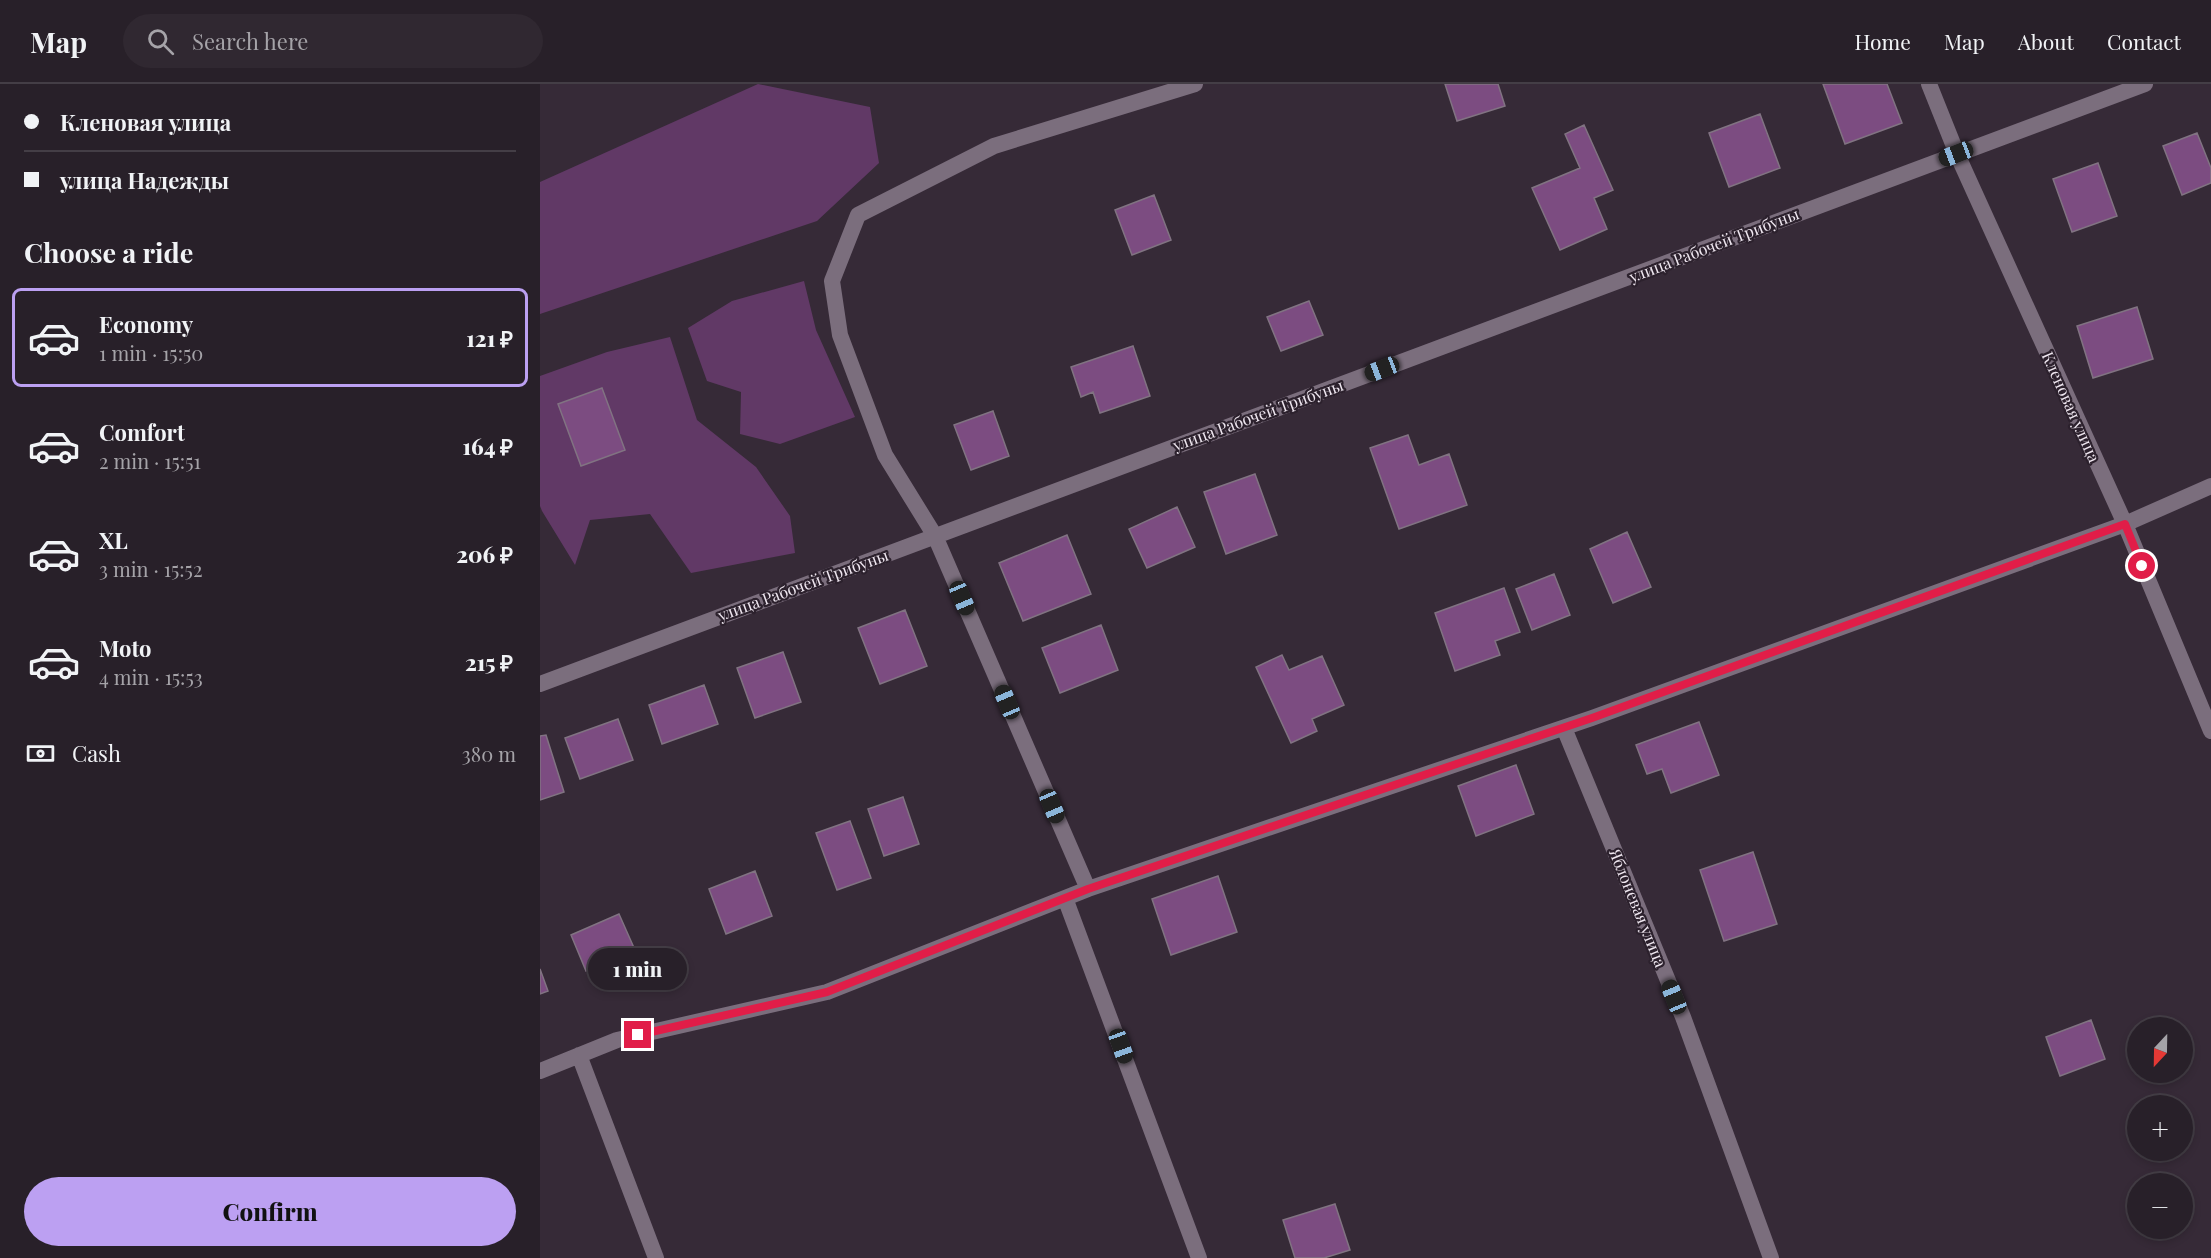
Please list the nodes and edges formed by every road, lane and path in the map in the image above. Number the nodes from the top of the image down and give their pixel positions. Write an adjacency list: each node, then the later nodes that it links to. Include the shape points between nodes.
1 (1195, 84): 7 (street, via 994,147 858,215 832,281 840,335 885,455)
2 (1929, 84): 4 (street, Кленовая улица)
3 (2145, 84): 4 (street, улица Рабочей Трибуны)
4 (1956, 154): 6 (street, Кленовая улица); 7 (street, улица Рабочей Трибуны)
5 (2211, 486): 6 (street)
6 (2125, 524): 9 (street); 10 (street, Кленовая улица)
7 (935, 536): 8 (street, улица Рабочей Трибуны); 11 (street)
8 (540, 684)
9 (1564, 728): 11 (street); 17 (street, Яблоневая улица, via 1683,1017)
10 (2211, 730)
11 (1088, 889): 12 (street)
12 (1065, 898): 13 (street, via 827,992 617,1040); 16 (street)
13 (579, 1055): 14 (street); 15 (street)
14 (540, 1071)
15 (656, 1258)
16 (1199, 1258)
17 (1771, 1258)

